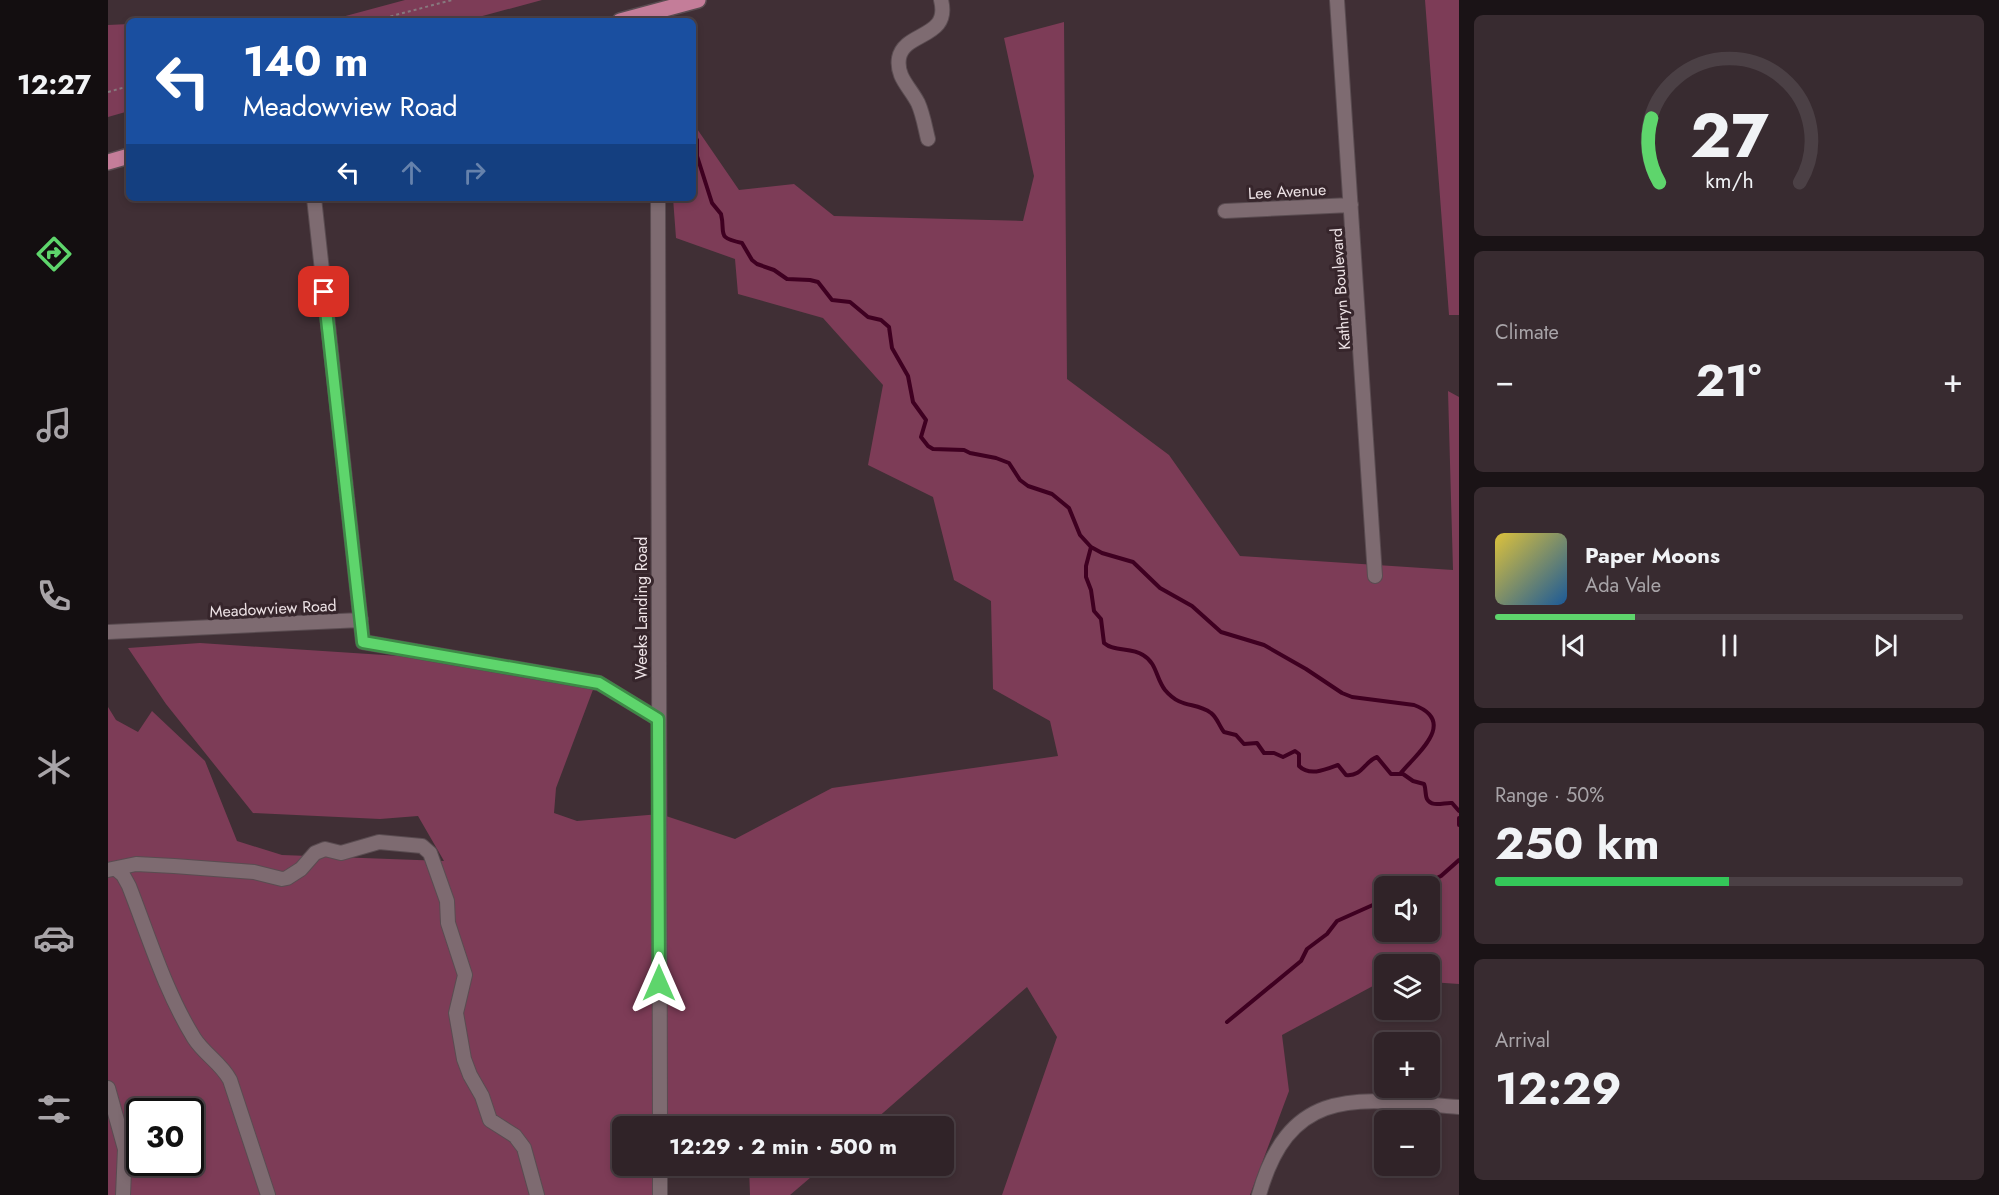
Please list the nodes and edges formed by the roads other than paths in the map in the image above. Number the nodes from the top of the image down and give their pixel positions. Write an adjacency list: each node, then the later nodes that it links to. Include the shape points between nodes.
1 (698, 0): 4 (main road)
2 (940, 0): 6 (street, via 941,21 899,55 898,72 919,105)
3 (1337, 0): 11 (street, Kathryn Boulevard)
4 (660, 16): 5 (main road)
5 (644, 18)
6 (928, 139)
7 (126, 157): 8 (main road)
8 (108, 162)
9 (314, 201): 14 (street)
10 (658, 201): 16 (street, Weeks Landing Road)
11 (1351, 205): 12 (street, Lee Avenue); 13 (street, Kathryn Boulevard)
12 (1225, 211)
13 (1375, 576)
14 (361, 620): 15 (street, Meadowview Road); 16 (street, Meadowview Road, via 363,642 599,683)
15 (108, 632)
16 (658, 719): 20 (street, Weeks Landing Road)
17 (112, 869): 23 (street, via 123,875 129,886 168,991 195,1041 230,1080); 24 (street, via 136,864 174,866 254,872 282,879 293,875 315,853 325,849 341,852 372,842 426,849 433,857 445,891 448,923 465,975 456,1013 466,1065 490,1120 515,1136 524,1148)
18 (108, 1088): 22 (street, via 124,1149)
19 (1459, 1107): 26 (street, via 1368,1100 1350,1101 1313,1114 1286,1136 1275,1151)
20 (660, 1116)
21 (660, 1176): 25 (street)
22 (123, 1195)
23 (268, 1195)
24 (537, 1195)
25 (660, 1195)
26 (1259, 1195)

